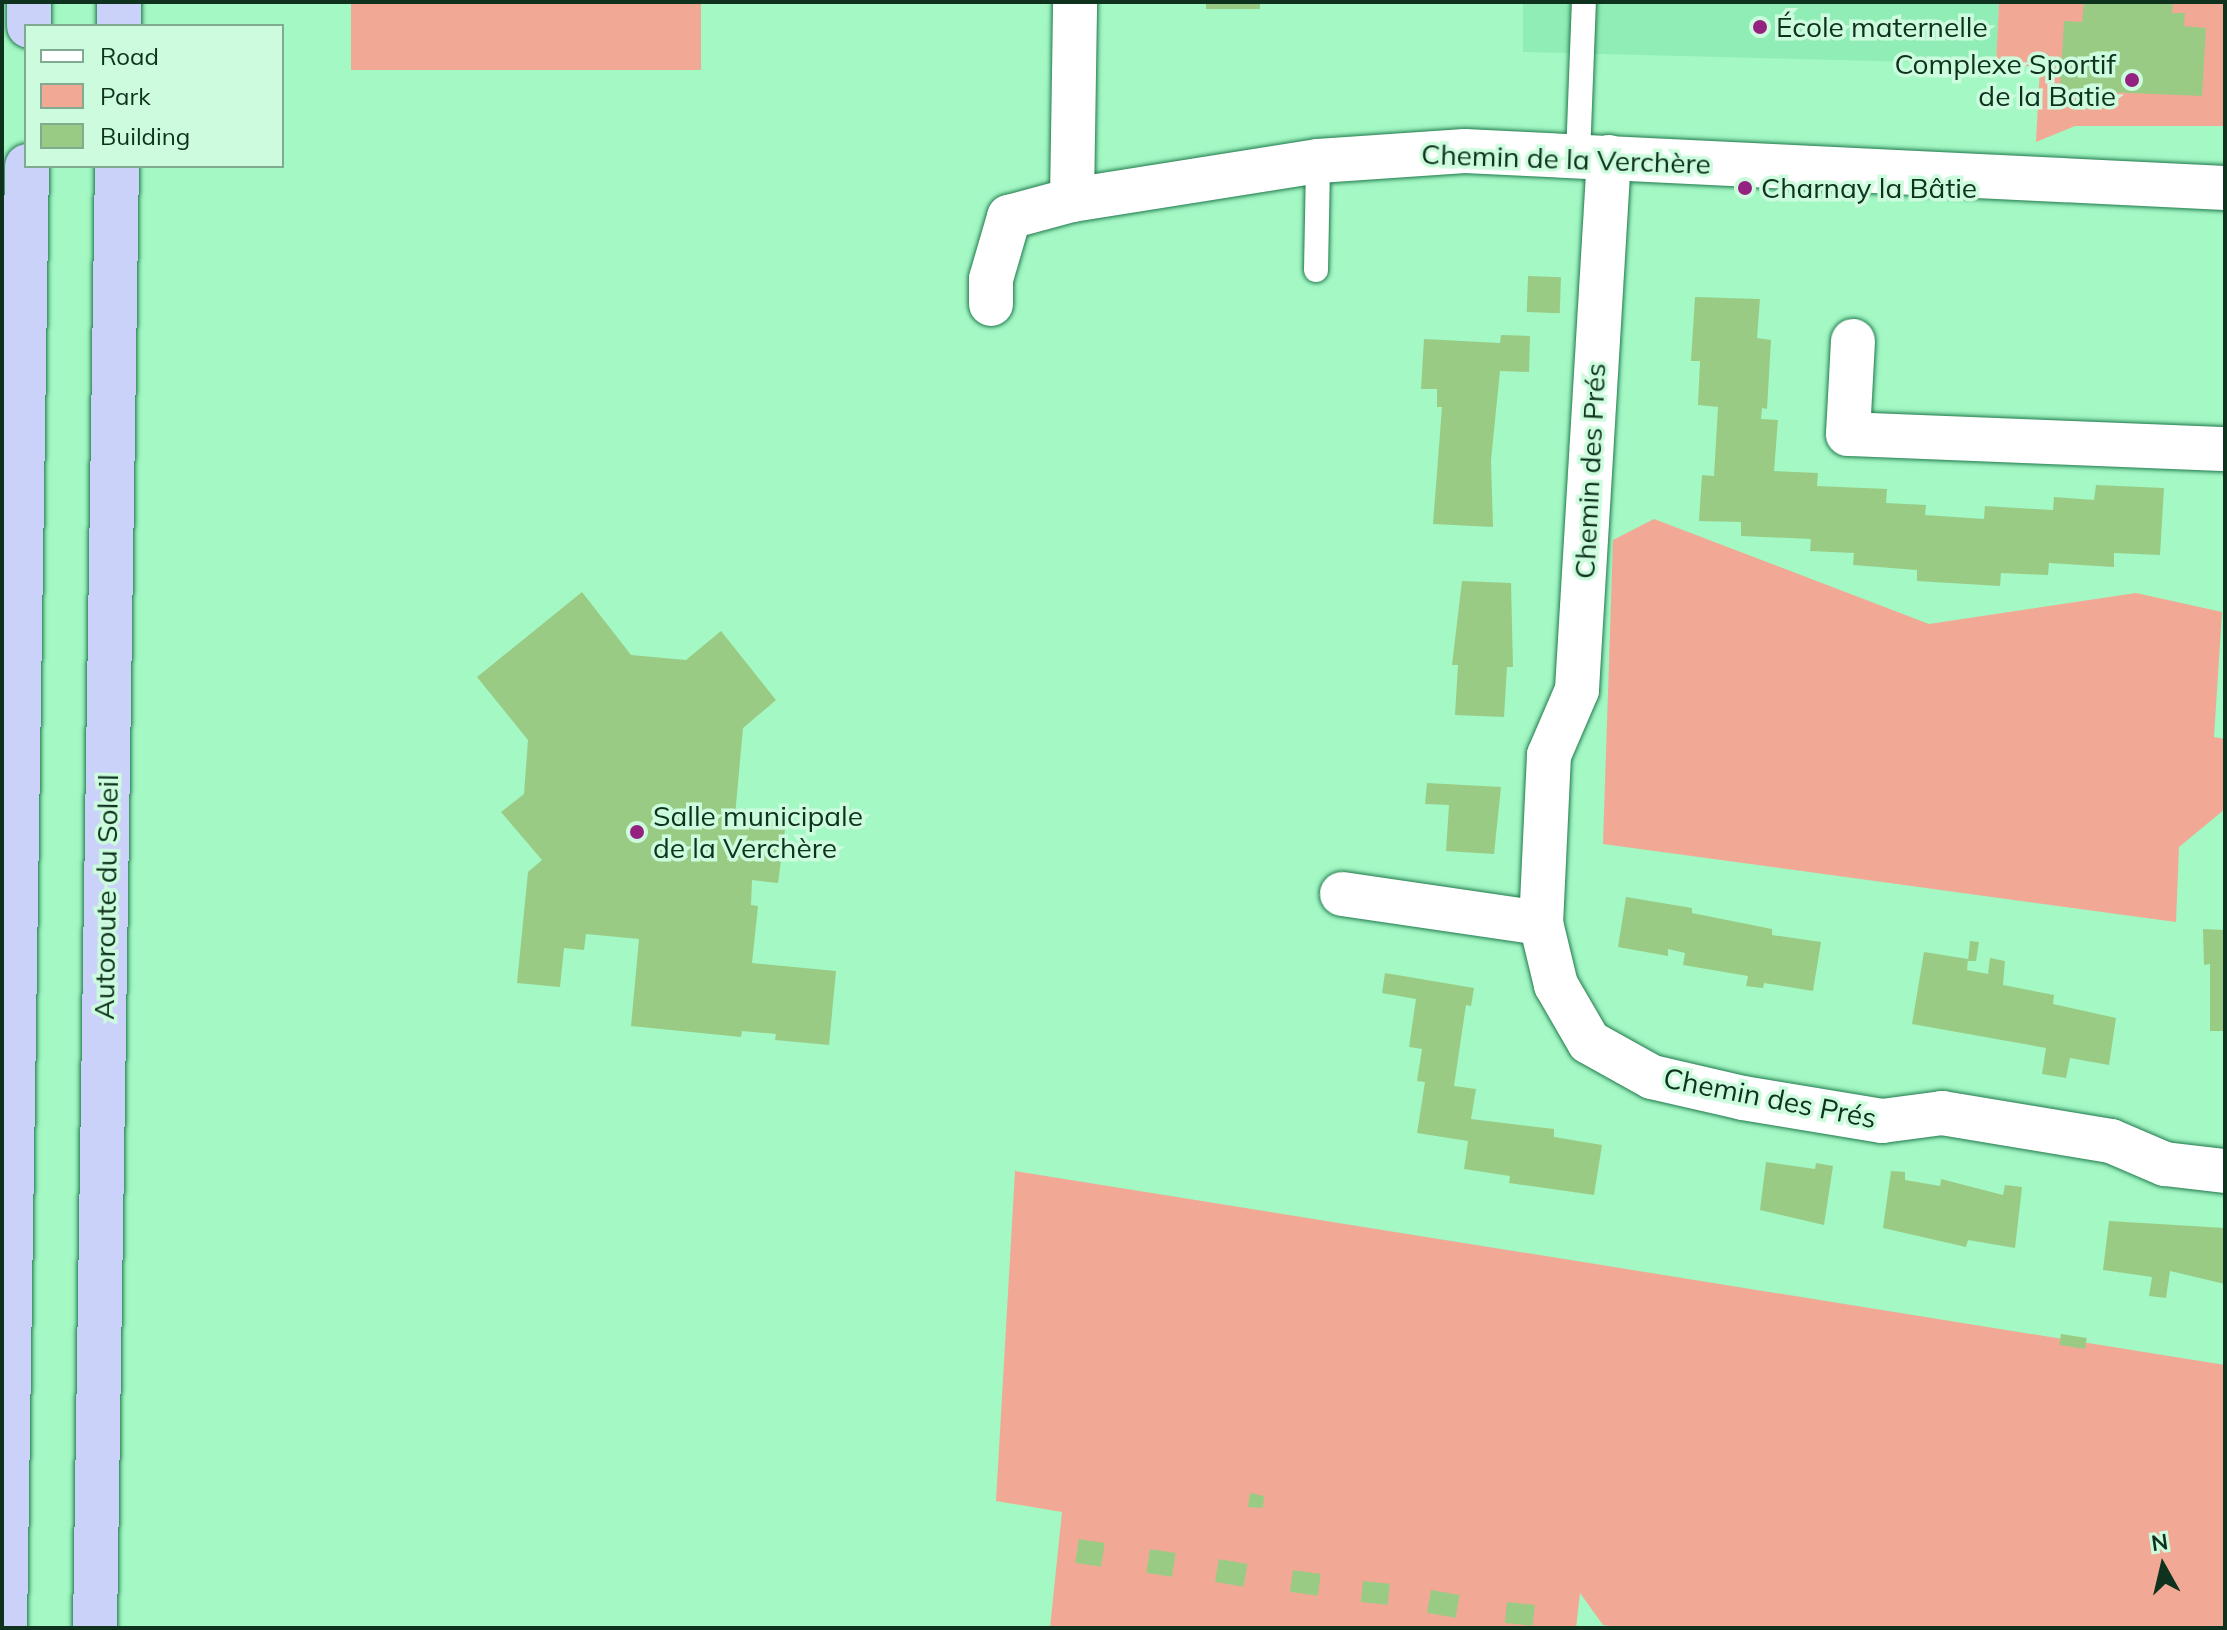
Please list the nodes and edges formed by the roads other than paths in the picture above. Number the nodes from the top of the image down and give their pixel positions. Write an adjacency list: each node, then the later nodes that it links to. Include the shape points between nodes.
1 (29, 2): 5 (highway)
2 (119, 2): 6 (highway)
3 (1075, 2): 12 (street)
4 (1584, 2): 7 (lane)
5 (29, 24)
6 (119, 24)
7 (1593, 157): 8 (street, Chemin de la Verchère, via 1465,151); 11 (street, Chemin de la Verchère); 18 (street, Chemin des Prés, via 1577,690 1549,755)
8 (1318, 161): 12 (street, Chemin de la Verchère); 13 (lane)
9 (27, 168): 20 (highway)
10 (117, 168): 21 (highway, Autoroute du Soleil)
11 (2225, 188)
12 (1072, 200): 14 (street, Chemin de la Verchère, via 1009,217 991,279)
13 (1316, 270)
14 (991, 304)
15 (1853, 341): 16 (street, via 1848,434)
16 (2225, 449)
17 (1342, 894): 18 (street)
18 (1541, 923): 19 (street, Chemin des Prés, via 1556,985 1589,1042 1652,1077 1882,1121 1942,1113 2111,1141 2165,1164)
19 (2225, 1171)
20 (5, 1628)
21 (95, 1628)

